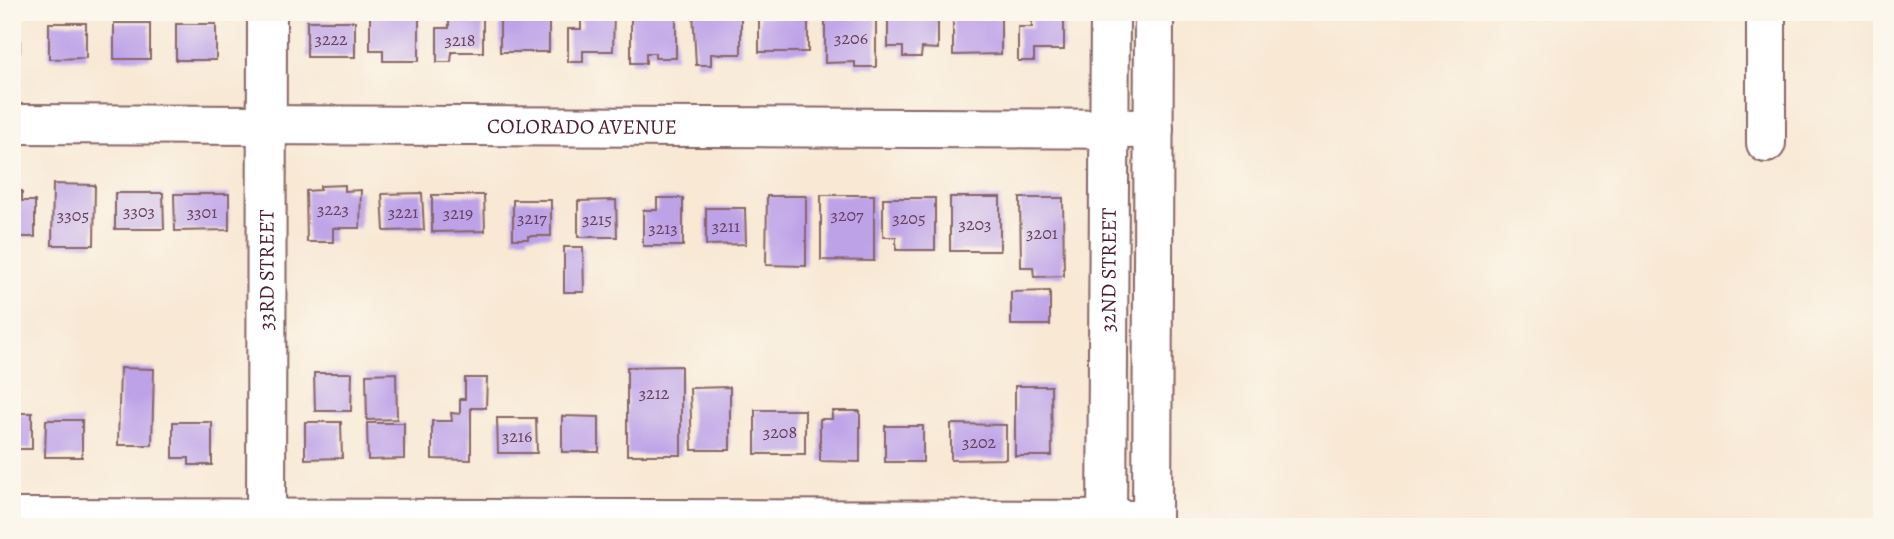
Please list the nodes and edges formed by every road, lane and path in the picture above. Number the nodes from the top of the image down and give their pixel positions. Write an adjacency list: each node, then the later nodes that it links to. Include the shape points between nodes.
1 (267, 12): 6 (street, 33RD STREET)
2 (1111, 12): 7 (street, 32ND STREET)
3 (1154, 12): 8 (street, 32ND STREET)
4 (1766, 12): 9 (street)
5 (12, 124): 6 (street, COLORADO AVENUE)
6 (267, 126): 7 (street, COLORADO AVENUE); 11 (street, 33RD STREET)
7 (1110, 129): 8 (street, COLORADO AVENUE); 12 (street, 32ND STREET)
8 (1154, 129): 13 (street, 32ND STREET)
9 (1766, 143)
10 (12, 518): 11 (street)
11 (266, 523): 12 (street)
12 (1107, 523): 13 (street)
13 (1152, 523)

